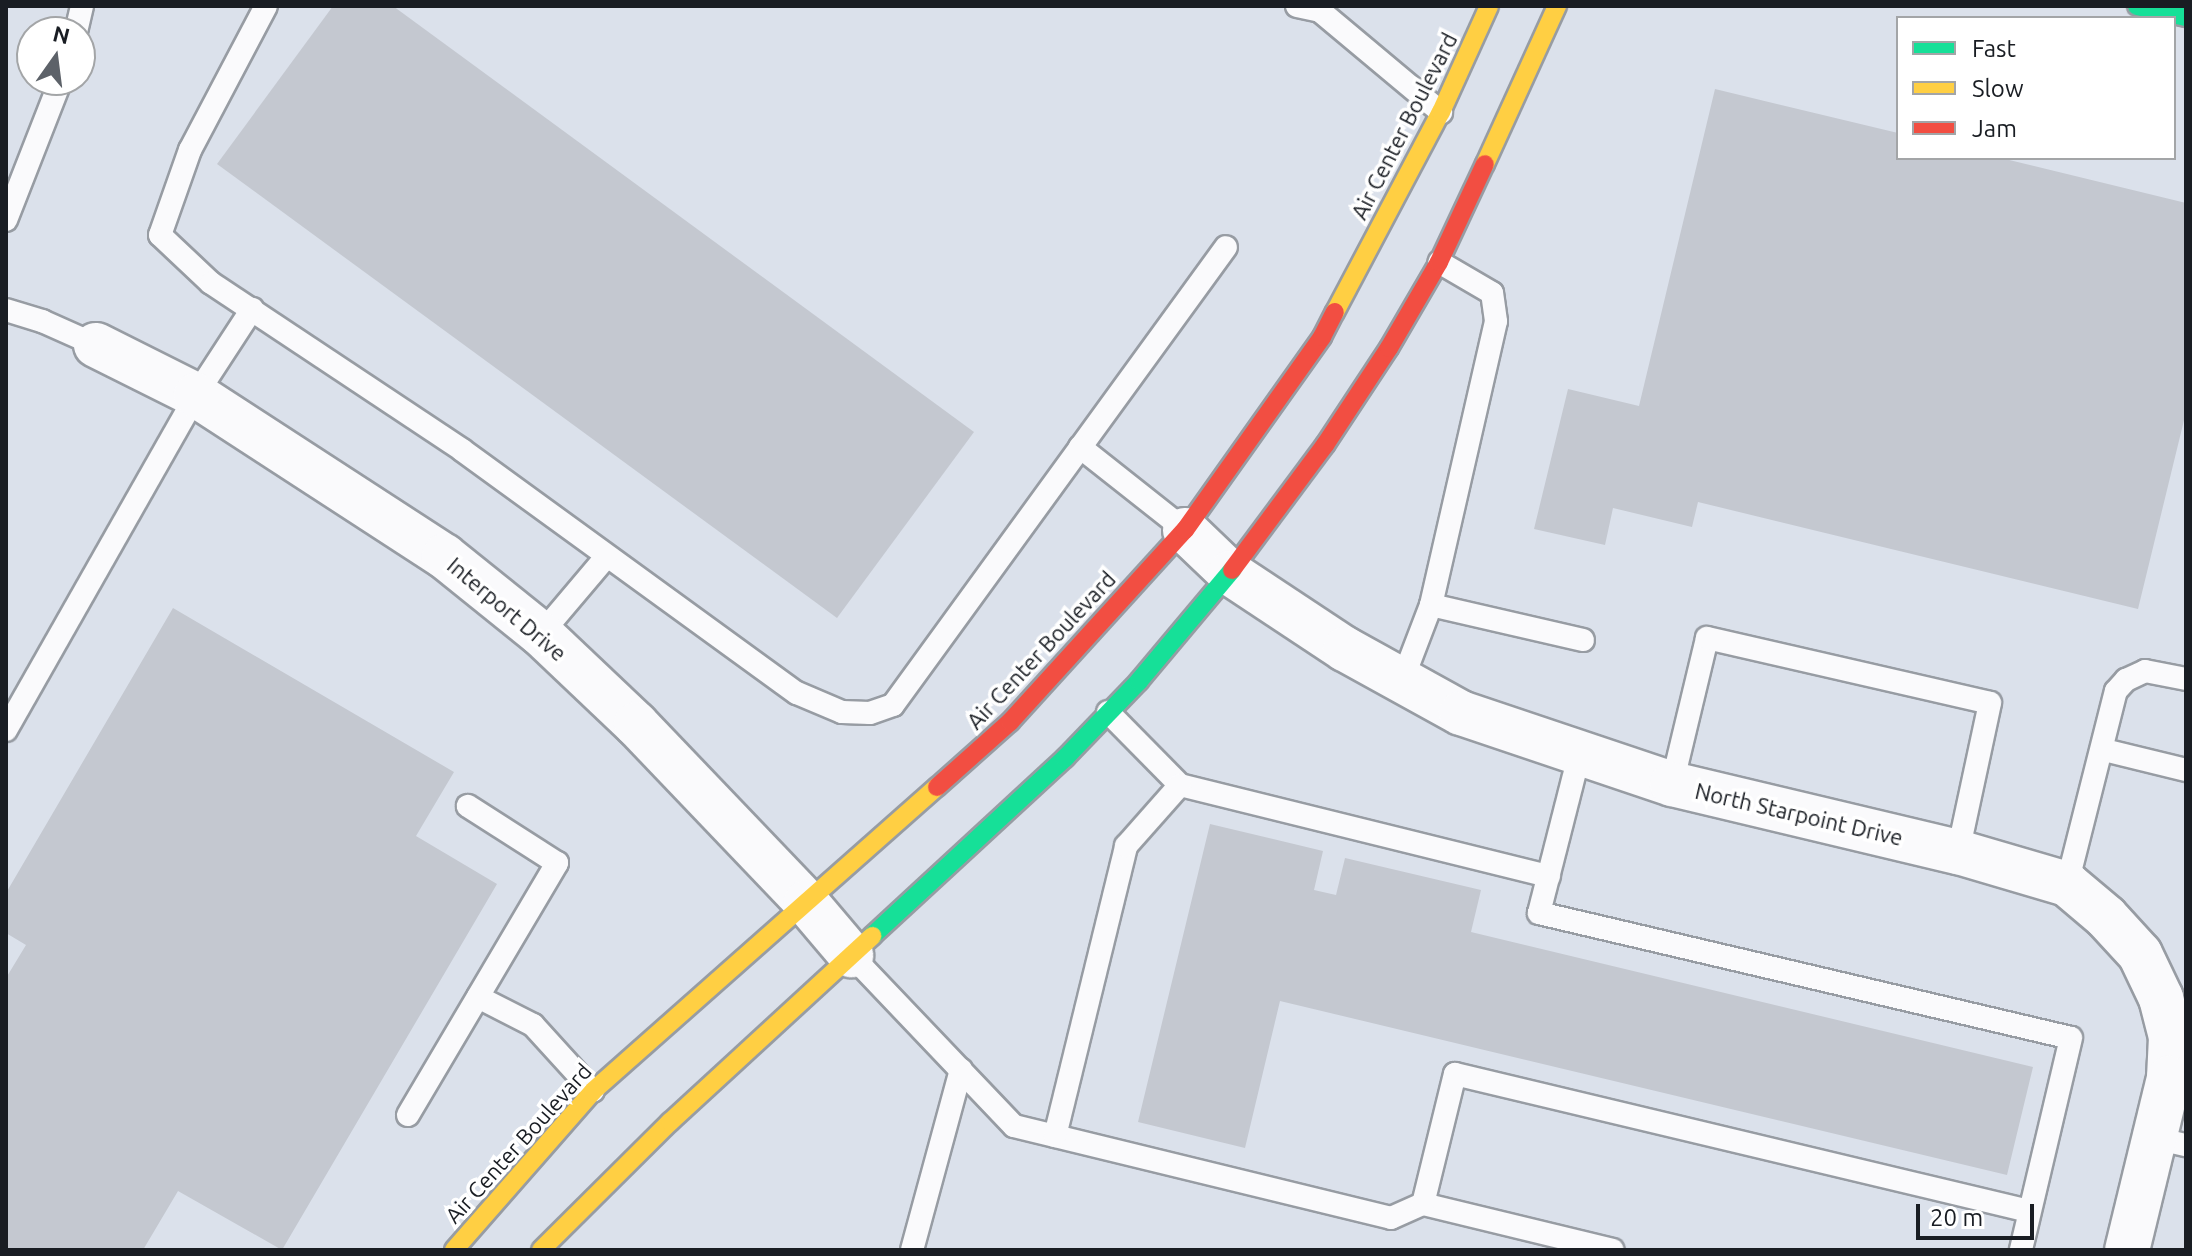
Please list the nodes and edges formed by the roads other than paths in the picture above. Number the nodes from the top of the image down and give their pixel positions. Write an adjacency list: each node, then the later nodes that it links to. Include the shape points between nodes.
1 (266, 6): 12 (lane, via 190,150 160,235 211,283)
2 (1297, 6): 8 (lane, via 1320,11)
3 (1489, 6): 8 (main road, Air Center Boulevard)
4 (1557, 6): 11 (main road)
5 (2137, 6): 6 (main road)
6 (2186, 17)
7 (55, 96): 9 (lane)
8 (1441, 112): 17 (main road, Air Center Boulevard, via 1322,337)
9 (6, 220)
10 (1226, 247): 16 (lane)
11 (1439, 262): 19 (main road, via 1333,432); 20 (lane, via 1492,293 1496,321)
12 (252, 309): 15 (lane); 18 (lane, via 462,450)
13 (6, 310): 14 (lane)
14 (96, 345): 15 (street, Interport Drive)
15 (196, 395): 21 (street, Interport Drive, via 444,556); 26 (lane)
16 (1080, 447): 17 (lane); 18 (lane, via 893,705 870,713 842,712 797,693)
17 (1185, 530): 19 (street, North Starpoint Drive); 36 (main road, Air Center Boulevard, via 1010,722)
18 (606, 557): 21 (lane)
19 (1230, 573): 24 (street, North Starpoint Drive); 25 (main road)
20 (1431, 605): 22 (lane); 24 (lane)
21 (541, 634): 36 (street, Interport Drive, via 636,724)
22 (1583, 640)
23 (2186, 679): 27 (lane, via 2145,671 2126,680 2116,691)
24 (1402, 681): 28 (street, North Starpoint Drive, via 1461,713)
25 (1108, 712): 31 (lane); 37 (main road)
26 (6, 730)
27 (2104, 750): 29 (lane); 35 (lane)
28 (1579, 756): 30 (street, North Starpoint Drive); 34 (lane)
29 (2186, 770)
30 (1672, 784): 33 (street, North Starpoint Drive); 33 (lane, via 1707,638 1990,703)
31 (1180, 785): 34 (lane); 42 (lane, via 1126,846)
32 (468, 806): 38 (lane, via 557,863)
33 (1958, 852): 35 (street, North Starpoint Drive)
34 (1549, 876): 45 (lane, via 1539,913 2071,1038)
35 (2067, 884): 43 (street, North Starpoint Drive, via 2140,954 2161,998 2171,1037)
36 (806, 902): 37 (street, Interport Drive); 40 (main road, Air Center Boulevard)
37 (851, 955): 39 (lane); 47 (main road)
38 (478, 997): 40 (lane, via 533,1025); 41 (lane)
39 (961, 1070): 42 (lane, via 1014,1126); 48 (lane)
40 (593, 1091): 46 (main road, Air Center Boulevard)
41 (408, 1115)
42 (1055, 1136): 44 (lane, via 1391,1218)
43 (2170, 1141): 51 (street, North Starpoint Drive)
44 (1423, 1204): 45 (lane, via 1455,1074); 49 (lane)
45 (2029, 1211): 50 (lane)
46 (454, 1250)
47 (541, 1250)
48 (912, 1250)
49 (1613, 1250)
50 (2021, 1250)
51 (2127, 1250)

